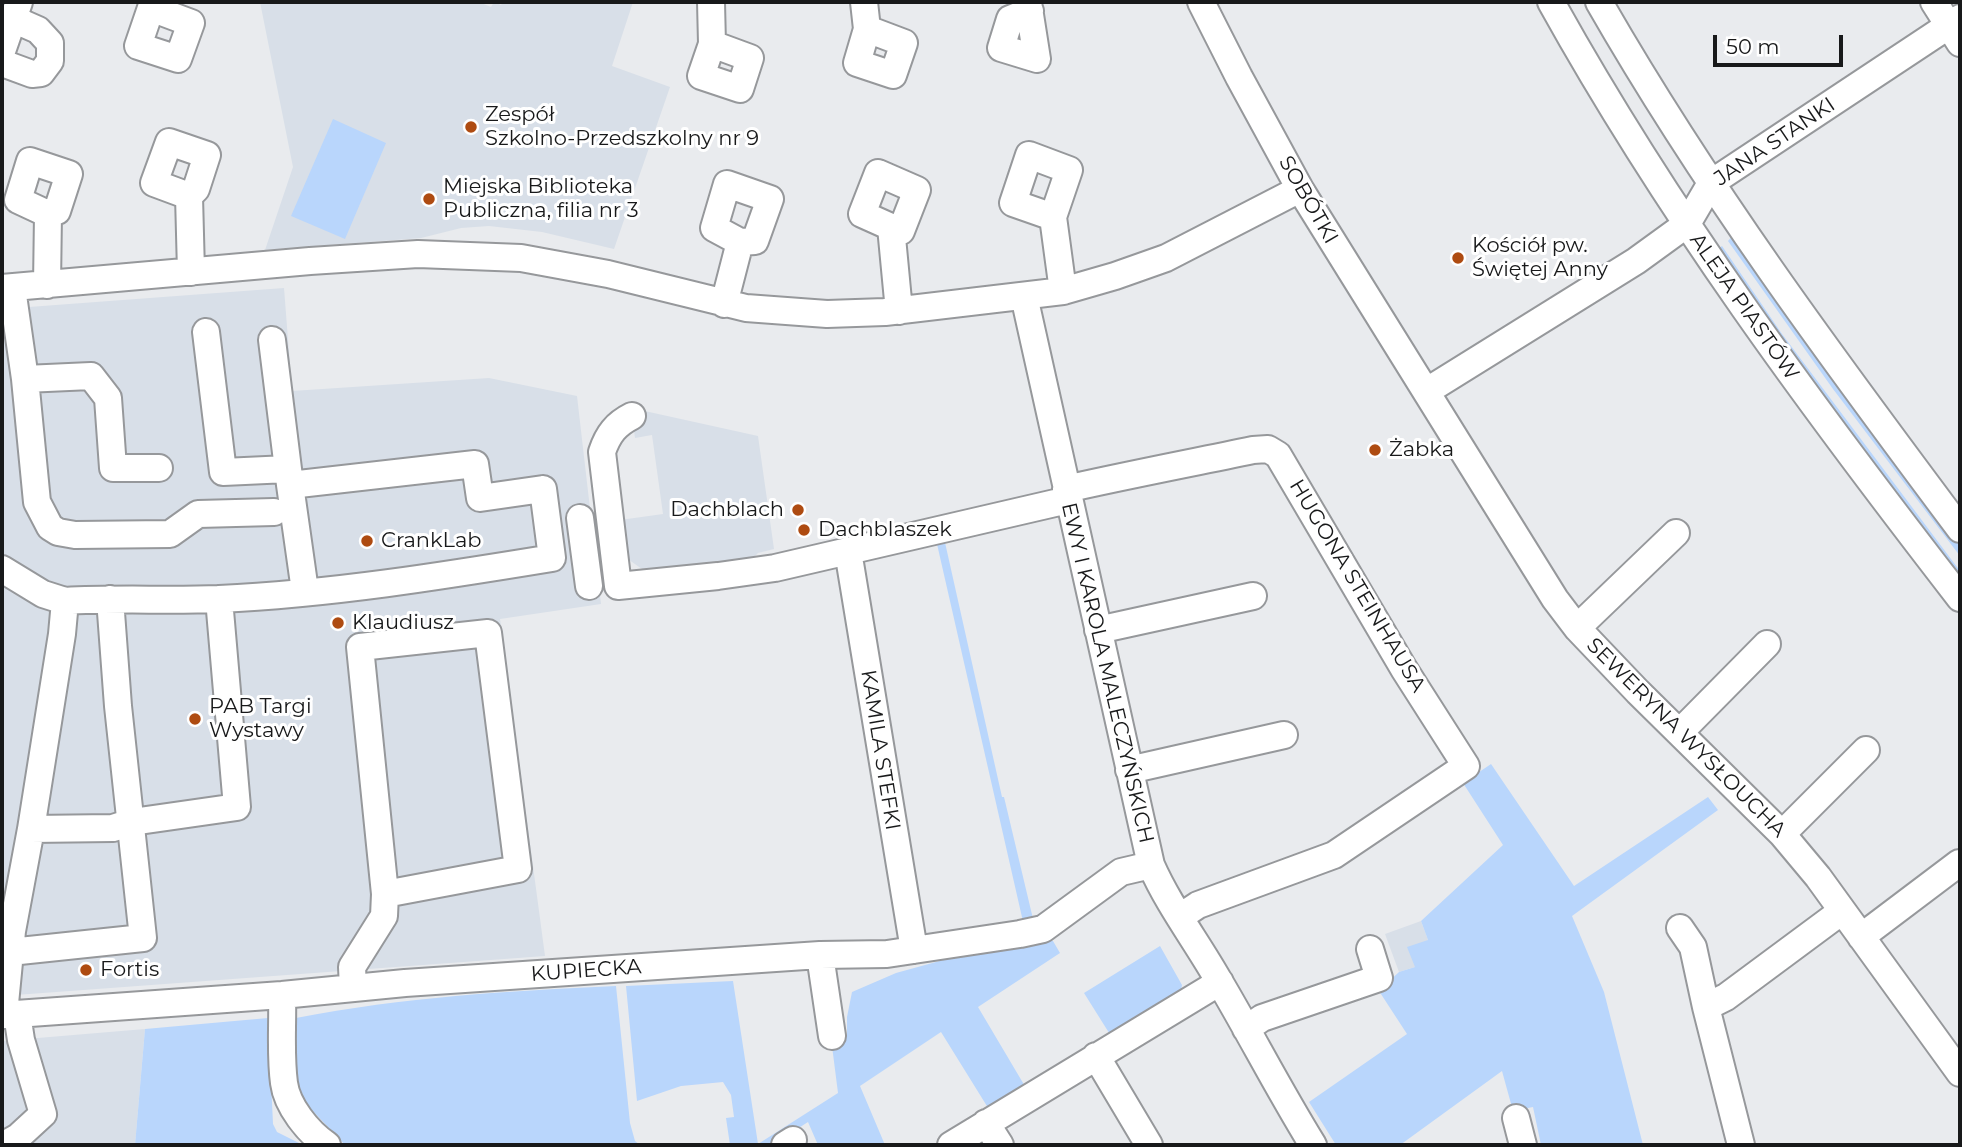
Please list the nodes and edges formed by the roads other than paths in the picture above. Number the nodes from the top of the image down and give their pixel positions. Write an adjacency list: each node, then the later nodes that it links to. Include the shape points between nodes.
1 (711, 2): 10 (street)
2 (864, 2): 8 (street)
3 (1201, 2): 14 (street, SOBÓTKI)
4 (1551, 2): 18 (street, ALEJA PIASTÓW)
5 (1599, 2): 13 (street, ALEJA PIASTÓW)
6 (1934, 2): 9 (street)
7 (16, 11): 11 (street); 12 (street, via 50,43 50,61 41,73 32,74)
8 (867, 29)
9 (1956, 29): 13 (street, JANA STANKI)
10 (712, 44)
11 (2, 51)
12 (2, 63)
13 (1711, 183): 18 (street, JANA STANKI); 38 (street, ALEJA PIASTÓW, via 1817,339)
14 (1300, 189): 24 (street, via 1166,258); 31 (street, SOBÓTKI)
15 (189, 196): 21 (street)
16 (48, 214): 22 (street)
17 (1053, 217): 24 (street)
18 (1687, 224): 31 (street, JANA STANKI, via 1636,261); 47 (street, ALEJA PIASTÓW, via 1802,390)
19 (891, 227): 27 (street)
20 (740, 242): 26 (street)
21 (191, 272): 22 (street); 26 (street, via 407,255 521,258 608,274)
22 (47, 285): 23 (street)
23 (7, 288): 30 (street)
24 (1063, 291): 25 (street)
25 (1024, 296): 27 (street); 35 (street, EWY I KAROLA MALECZYŃSKICH)
26 (724, 304): 27 (street, via 827,314)
27 (899, 311)
28 (206, 332): 34 (street, via 223,472)
29 (272, 340): 34 (street)
30 (25, 379): 33 (street, via 91,376 108,398 113,468); 36 (street, via 37,502 45,520 58,532 170,534 198,514)
31 (1427, 391): 51 (street, SEWERYNA WYSŁOUCHA)
32 (632, 416): 41 (street, via 619,422 602,452 618,586 775,568)
33 (159, 468)
34 (289, 477): 42 (street, via 475,464 480,498 543,489); 45 (street)
35 (1067, 495): 41 (street); 52 (street, EWY I KAROLA MALECZYŃSKICH); 65 (street, HUGONA STEINHAUSA, via 1140,472 1253,450 1268,449 1279,455 1466,766 1334,855 1198,905)
36 (274, 512)
37 (580, 518): 40 (street)
38 (1960, 529)
39 (1676, 533): 51 (street)
40 (583, 547): 42 (street); 44 (street)
41 (848, 551): 69 (street, KAMILA STEFKI)
42 (551, 552): 45 (street, via 552,558 468,572)
43 (2, 569): 50 (street, via 43,594)
44 (589, 586)
45 (305, 592): 49 (street)
46 (1253, 596): 52 (street)
47 (1960, 598)
48 (110, 599): 49 (street); 50 (street); 58 (street)
49 (219, 599): 58 (street, via 237,807)
50 (65, 601): 59 (street)
51 (1577, 628): 54 (street, SEWERYNA WYSŁOUCHA)
52 (1098, 630): 57 (street, EWY I KAROLA MALECZYŃSKICH)
53 (1767, 644): 54 (street)
54 (1680, 732): 60 (street, SEWERYNA WYSŁOUCHA)
55 (1284, 735): 57 (street)
56 (1866, 750): 60 (street)
57 (1129, 770): 62 (street, EWY I KAROLA MALECZYŃSKICH)
58 (132, 822): 59 (street, via 113,828); 70 (street, via 144,938)
59 (31, 829): 70 (street)
60 (1782, 834): 64 (street, SEWERYNA WYSŁOUCHA)
61 (1959, 863): 67 (street)
62 (1151, 865): 65 (street, EWY I KAROLA MALECZYŃSKICH); 69 (street, KUPIECKA, via 1121,872 1043,929)
63 (385, 894): 63 (street, via 518,869 488,634 360,647); 73 (street, via 384,916 352,967)
64 (1842, 912): 67 (street, SEWERYNA WYSŁOUCHA); 75 (street)
65 (1180, 917): 72 (street, EWY I KAROLA MALECZYŃSKICH)
66 (1680, 928): 75 (street, via 1693,947)
67 (1861, 937): 80 (street, SEWERYNA WYSŁOUCHA)
68 (1370, 949): 77 (street, via 1379,978 1262,1018)
69 (914, 950): 71 (street, KUPIECKA)
70 (9, 952): 76 (street)
71 (820, 955): 73 (street, KUPIECKA); 78 (street)
72 (1220, 982): 77 (street, EWY I KAROLA MALECZYŃSKICH); 79 (street)
73 (353, 988): 74 (street, KUPIECKA)
74 (282, 995): 76 (street, KUPIECKA); 84 (street, via 284,1085 297,1114)
75 (1706, 1007): 89 (street)
76 (8, 1014): 83 (street, via 43,1114)
77 (1246, 1029): 87 (street, EWY I KAROLA MALECZYŃSKICH)
78 (832, 1036)
79 (1096, 1056): 82 (street); 86 (street)
80 (1960, 1072)
81 (1516, 1118): 88 (street)
82 (993, 1134): 85 (street)
83 (4, 1145)
84 (327, 1145)
85 (951, 1145)
86 (1149, 1145)
87 (1313, 1145)
88 (1523, 1145)
89 (1741, 1145)

